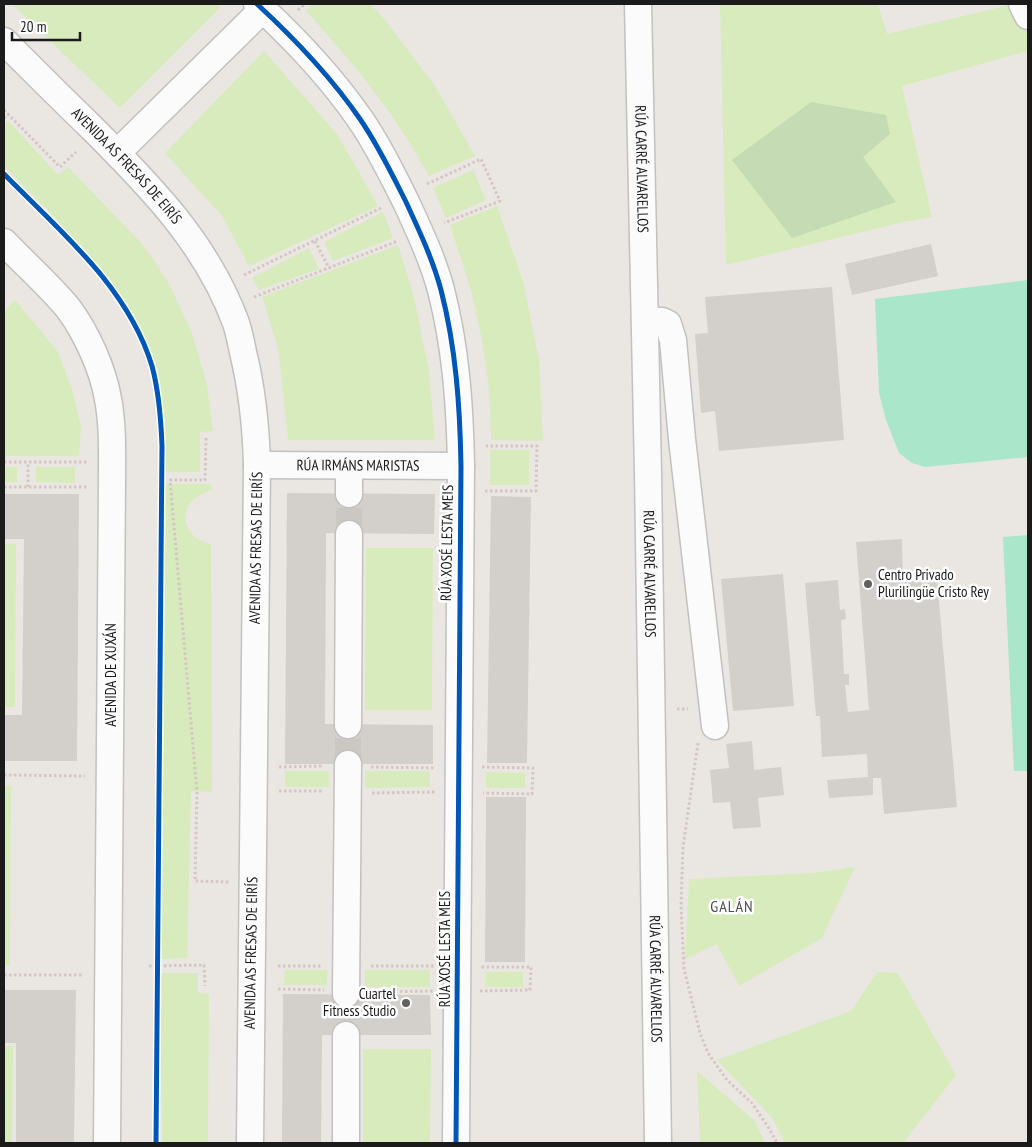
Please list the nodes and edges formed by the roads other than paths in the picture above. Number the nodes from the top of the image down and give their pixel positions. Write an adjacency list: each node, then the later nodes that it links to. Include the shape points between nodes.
1 (638, 4): 8 (street, RÚA CARRÉ ALVARELLOS)
2 (1022, 4): 4 (street)
3 (260, 7): 6 (street); 11 (street, RÚA XOSÉ LESTA MEIS, via 312,58 360,119 389,167 419,230 440,288 450,330 456,373)
4 (1028, 16)
5 (4, 41): 6 (street, AVENIDA AS FRESAS DE EIRÍS)
6 (117, 153): 9 (street, AVENIDA AS FRESAS DE EIRÍS, via 179,220 221,288 236,324 250,380)
7 (7, 252): 19 (street, AVENIDA DE XUXÁN, via 68,308 86,336 108,398 112,479)
8 (645, 320): 15 (street, via 668,324 673,340); 23 (street, RÚA CARRÉ ALVARELLOS)
9 (257, 465): 10 (street, RÚA IRMÁNS MARISTAS); 20 (street, AVENIDA AS FRESAS DE EIRÍS)
10 (349, 466): 11 (street, RÚA IRMÁNS MARISTAS); 12 (street)
11 (461, 466): 22 (street, RÚA XOSÉ LESTA MEIS)
12 (349, 494)
13 (349, 534): 14 (street)
14 (348, 725)
15 (707, 730)
16 (345, 766): 17 (street)
17 (344, 992)
18 (346, 1034): 21 (street)
19 (107, 1143)
20 (250, 1143)
21 (346, 1143)
22 (456, 1143)
23 (658, 1143)

